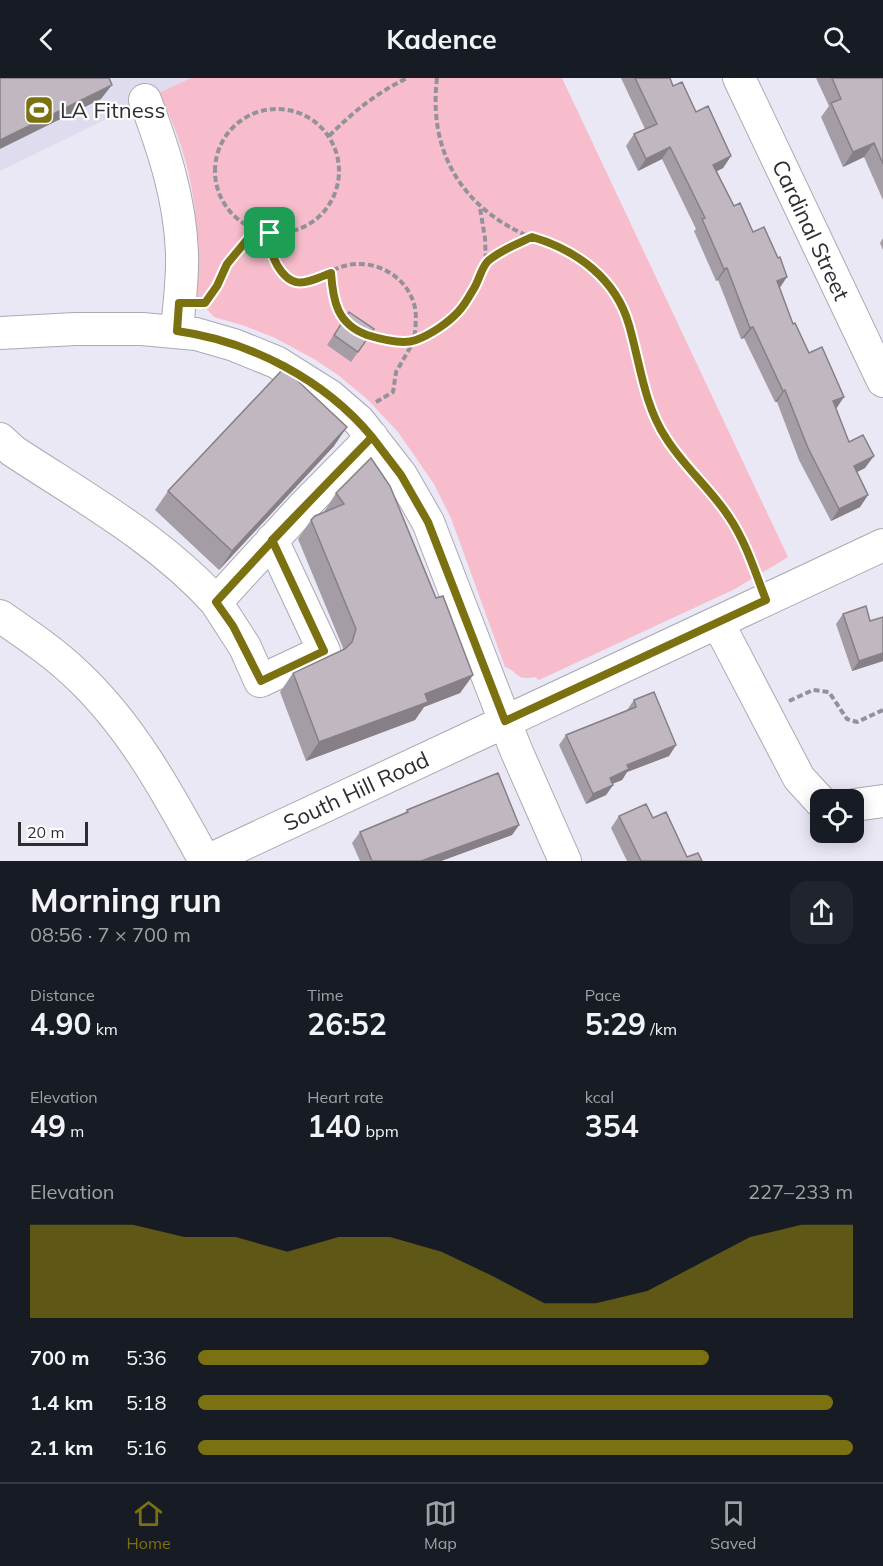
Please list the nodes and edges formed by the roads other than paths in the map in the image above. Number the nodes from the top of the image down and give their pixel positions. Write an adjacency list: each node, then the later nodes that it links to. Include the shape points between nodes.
1 (739, 78): 5 (street, Cardinal Street)
2 (145, 100): 3 (street, via 167,159 178,204 182,254)
3 (178, 317): 4 (street, via 142,329); 6 (street, via 196,334 276,363 330,396)
4 (0, 333)
5 (883, 381)
6 (366, 429): 8 (street); 13 (street, via 401,475 428,522)
7 (0, 439): 10 (street, via 154,544)
8 (272, 540): 10 (street); 10 (street, via 324,651 261,681)
9 (883, 545): 12 (street, South Hill Road)
10 (216, 602)
11 (0, 616): 17 (street, via 77,674 114,714 143,753)
12 (718, 623): 13 (street, South Hill Road); 14 (street, via 799,778)
13 (505, 721): 17 (street, South Hill Road); 18 (street)
14 (810, 790)
15 (883, 801): 16 (street)
16 (864, 804)
17 (206, 861)
18 (565, 861)

